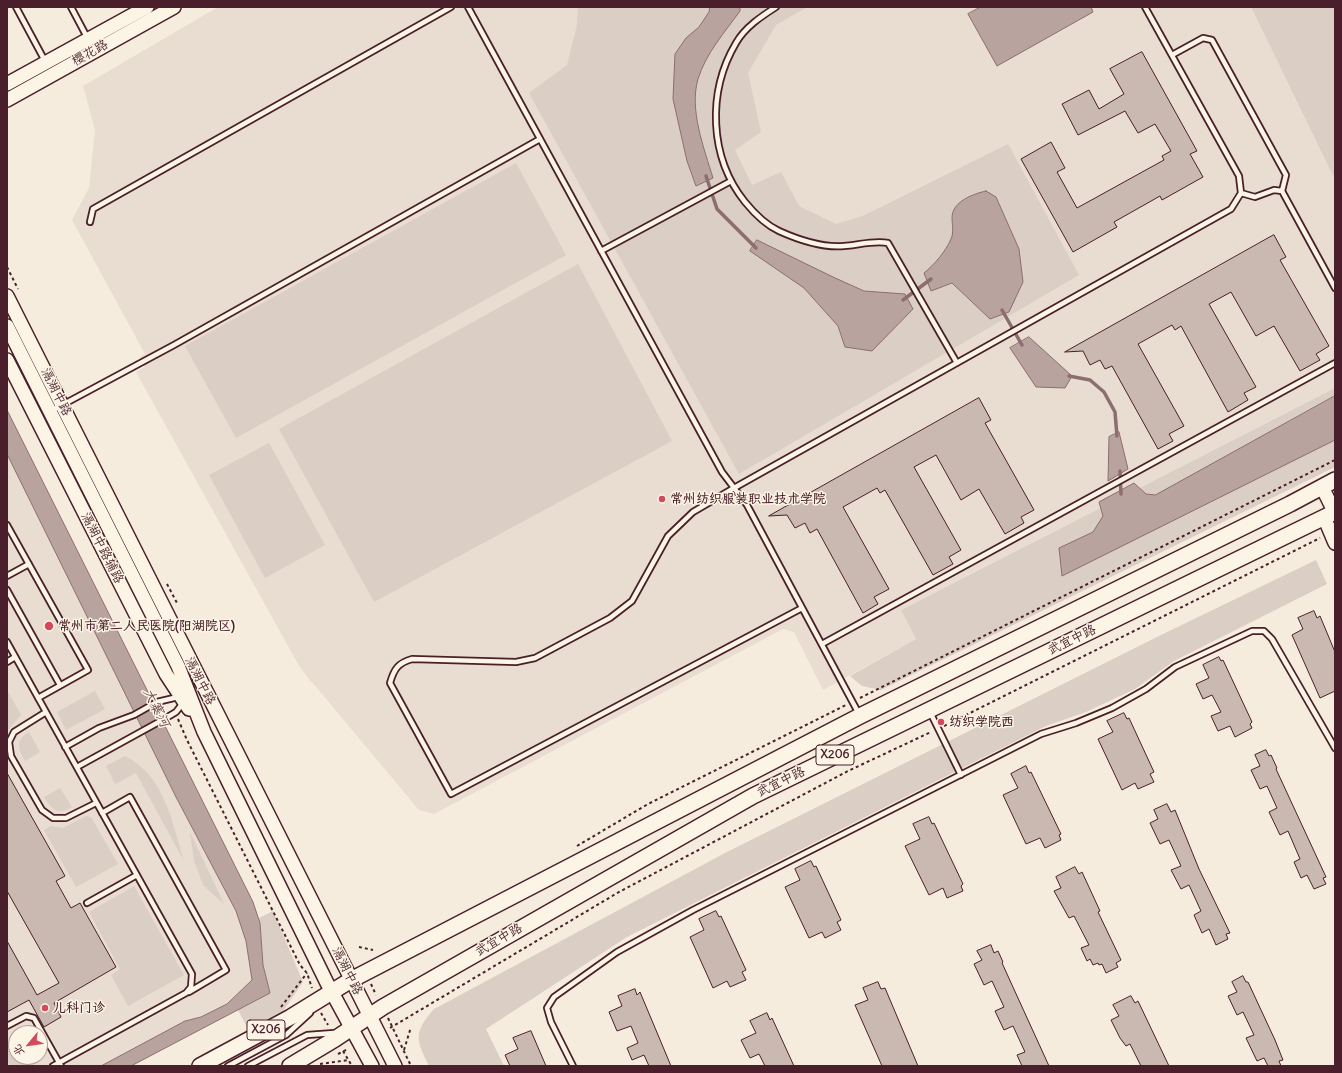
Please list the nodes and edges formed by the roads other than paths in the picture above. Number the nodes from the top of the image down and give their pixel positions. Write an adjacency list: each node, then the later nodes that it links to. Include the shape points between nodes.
1 (16, 7): 11 (lane)
2 (71, 7): 9 (lane)
3 (174, 7): 13 (main road, 樱花路)
4 (451, 7): 18 (lane, via 93,209)
5 (468, 7): 14 (lane)
6 (776, 7): 15 (lane, via 756,20 736,42 724,70 716,108 717,143)
7 (1146, 7): 10 (lane)
8 (140, 9): 9 (main road, 樱花路)
9 (88, 39): 11 (main road, 樱花路)
10 (1172, 55): 16 (lane, via 1203,38 1212,40 1286,175); 17 (lane, via 1239,176)
11 (46, 62): 12 (main road, 樱花路)
12 (7, 84)
13 (7, 100)
14 (540, 139): 19 (lane); 26 (lane)
15 (731, 180): 19 (lane); 25 (lane, via 755,214 778,231 811,243 842,246 880,241 888,243)
16 (1282, 191): 17 (lane, via 1274,190 1255,197); 20 (lane)
17 (1241, 193): 25 (lane, via 1231,209 1215,219)
18 (90, 222)
19 (601, 251): 29 (lane, via 722,472)
20 (1335, 288)
21 (7, 296): 26 (main road, 滆湖中路)
22 (7, 326): 27 (main road, 滆湖中路)
23 (7, 360): 43 (main road, 滆湖中路辅路, via 166,674)
24 (1335, 362): 38 (lane)
25 (957, 363): 29 (lane)
26 (63, 405): 27 (lane); 55 (main road, 滆湖中路)
27 (51, 411): 43 (main road, 滆湖中路, via 178,666)
28 (1328, 483): 30 (main road); 46 (main road, 武宜中路 / X206)
29 (734, 488): 36 (lane, via 747,505); 36 (lane, via 693,512 668,536 632,601 610,618 535,658 516,662 412,659 401,662 394,670 390,683 451,794)
30 (1332, 514): 32 (main road); 44 (main road, 武宜中路 / X206)
31 (7, 525): 33 (lane)
32 (1333, 538)
33 (29, 564): 34 (lane); 41 (lane, via 88,670)
34 (7, 576)
35 (7, 590): 41 (lane)
36 (802, 608): 38 (lane)
37 (7, 642): 39 (lane)
38 (822, 644): 46 (lane)
39 (16, 657): 40 (lane); 42 (lane)
40 (7, 662)
41 (60, 685): 42 (lane)
42 (38, 698): 45 (lane)
43 (185, 698): 47 (lane, via 170,698 157,702 134,715 99,728); 49 (lane, via 176,712); 56 (main road, 滆湖中路)
44 (929, 710): 50 (lane); 59 (main road, 武宜中路 / X206, via 753,796)
45 (46, 712): 47 (lane); 51 (lane, via 14,732 9,742 11,756 42,810 53,818 66,818)
46 (860, 716): 55 (main road, 武宜中路 / X206)
47 (66, 747): 49 (lane)
48 (1335, 748): 50 (lane, via 1272,639 1264,631 1252,631 1175,667 1146,689 1112,708 1041,734)
49 (77, 767): 51 (lane)
50 (961, 775): 71 (lane, via 806,852 624,948 554,997 547,1008 551,1022)
51 (96, 803): 52 (lane)
52 (102, 813): 53 (lane); 57 (lane, via 130,797 226,970)
53 (137, 875): 54 (lane); 57 (lane, via 192,974 190,987)
54 (88, 903)
55 (351, 980): 56 (main road, X206); 59 (main road, 滆湖中路)
56 (332, 992): 58 (main road, X206); 61 (main road, 滆湖中路)
57 (186, 993): 63 (lane)
58 (317, 1004): 65 (main road, X206); 66 (lane, via 286,1035)
59 (370, 1015): 61 (main road, 武宜中路 / X206); 70 (main road, 滆湖中路)
60 (7, 1026): 63 (lane, via 26,1016 34,1018)
61 (351, 1028): 62 (main road, 武宜中路 / X206); 69 (main road, 滆湖中路)
62 (333, 1036): 67 (lane, via 307,1035); 68 (main road, 武宜中路 / X206)
63 (60, 1064): 64 (lane)
64 (53, 1066)
65 (200, 1066)
66 (228, 1066)
67 (248, 1066)
68 (290, 1066)
69 (372, 1066)
70 (395, 1066)
71 (573, 1066)

